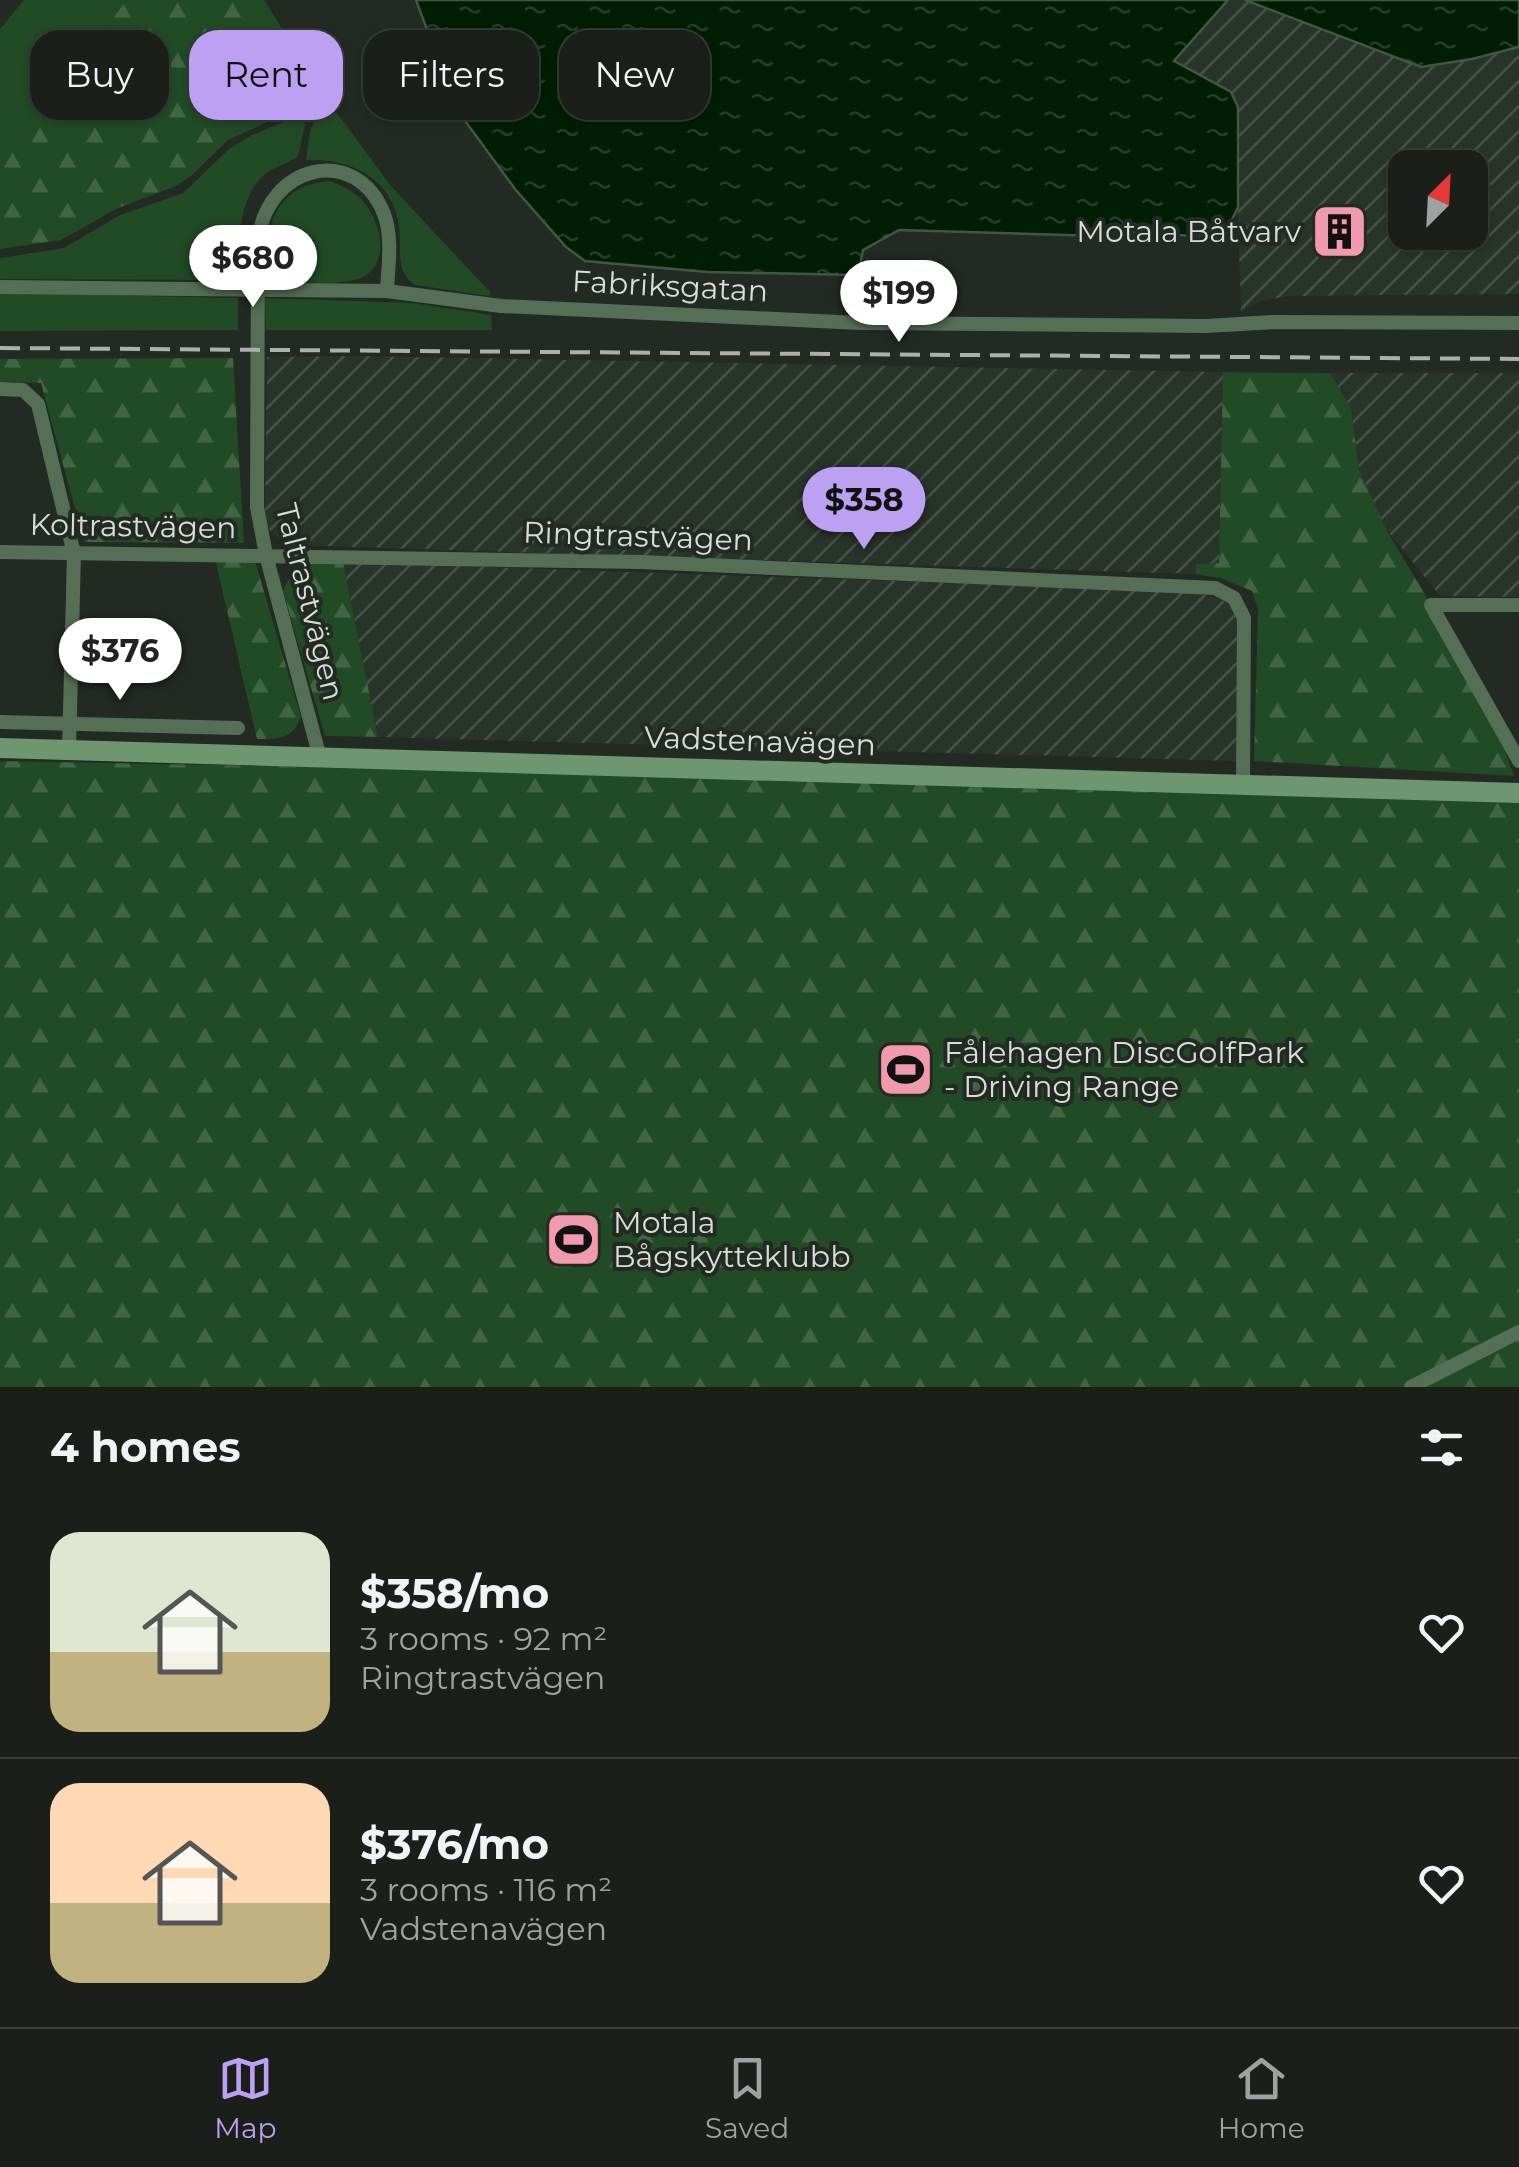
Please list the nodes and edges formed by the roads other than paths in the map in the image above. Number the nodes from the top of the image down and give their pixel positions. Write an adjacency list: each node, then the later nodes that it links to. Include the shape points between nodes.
1 (0, 287): 2 (street, Fabriksgatan)
2 (386, 291): 3 (street, Fabriksgatan, via 501,306 860,323); 7 (street, Taltrastvägen, via 387,226 358,182 312,172 290,180 272,198 258,242 256,481)
3 (1519, 323)
4 (0, 388): 6 (street, via 22,390 38,404)
5 (0, 552): 6 (street, Koltrastvägen)
6 (74, 554): 7 (street, Koltrastvägen); 10 (street)
7 (266, 556): 14 (street, Taltrastvägen); 16 (street, Ringtrastvägen, via 641,562 1215,588 1236,600 1244,618)
8 (1519, 605): 15 (street, via 1431,605)
9 (0, 722): 10 (street)
10 (70, 724): 11 (street); 13 (street)
11 (238, 728)
12 (0, 748): 13 (main road, Vadstenavägen)
13 (69, 750): 14 (main road, Vadstenavägen)
14 (320, 758): 16 (main road, Vadstenavägen)
15 (1519, 760)
16 (1243, 786): 17 (main road, Vadstenavägen)
17 (1519, 793)
18 (1519, 1332): 19 (street)
19 (1411, 1387)

